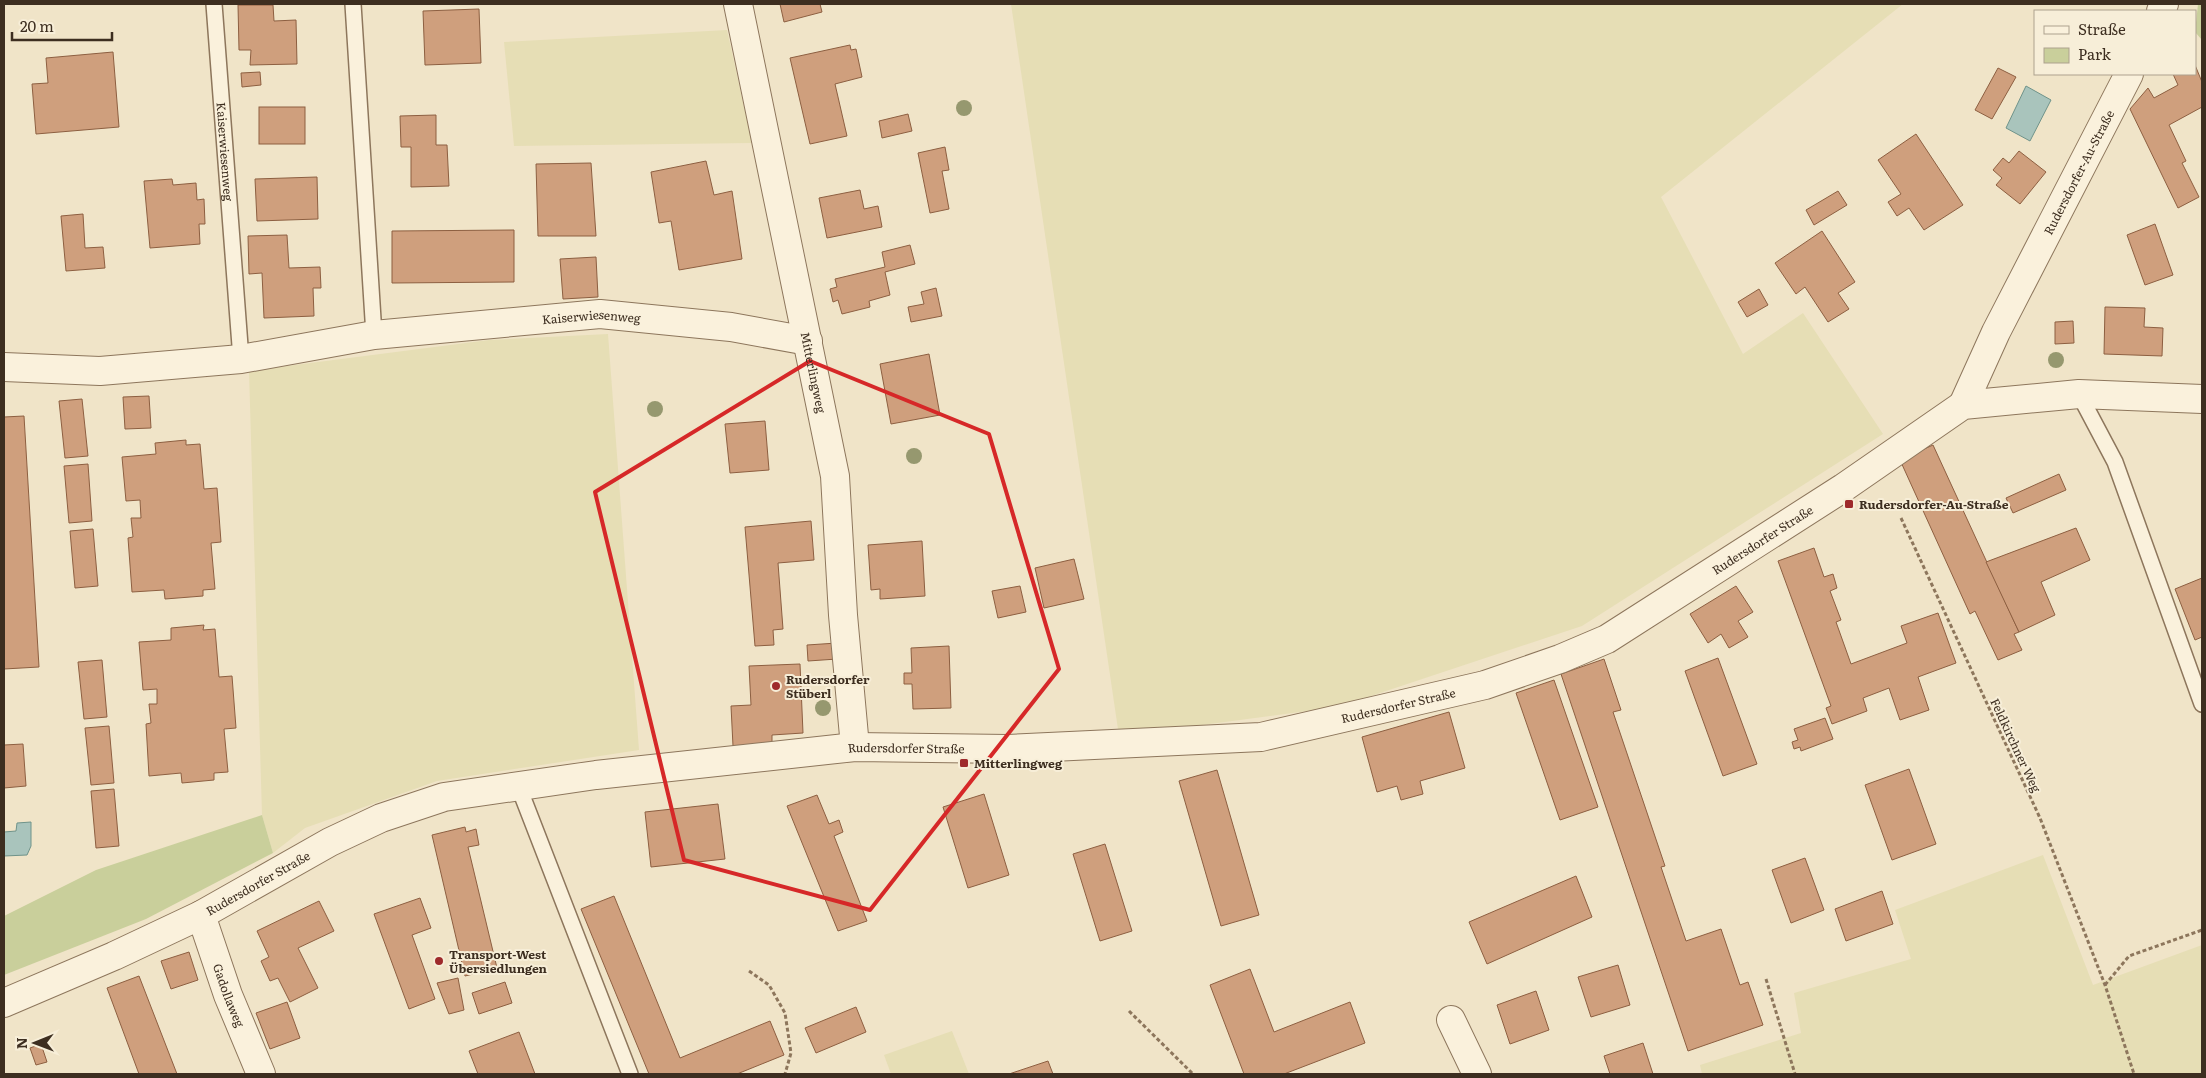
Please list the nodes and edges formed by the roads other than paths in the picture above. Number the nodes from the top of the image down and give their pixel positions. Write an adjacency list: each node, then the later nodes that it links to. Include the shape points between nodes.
1 (214, 4): 7 (lane, Kaiserwiesenweg)
2 (353, 4): 5 (lane)
3 (738, 4): 6 (street, Mitterlingweg)
4 (2129, 75): 11 (street, Rudersdorfer-Au-Straße, via 1996,332)
5 (374, 335): 6 (street, Kaiserwiesenweg, via 600,314 731,327); 7 (street, Kaiserwiesenweg)
6 (808, 341): 13 (street, Mitterlingweg, via 835,476)
7 (241, 359): 8 (street, Kaiserwiesenweg, via 100,371)
8 (4, 367)
9 (2079, 394): 10 (street, Rudersdorfer Straße); 11 (street, Rudersdorfer Straße); 12 (lane, via 2115,462)
10 (2202, 399)
11 (1963, 405): 13 (street, Rudersdorfer Straße, via 1843,488 1606,639 1485,685 1261,737 1008,748)
12 (2202, 704)
13 (855, 747): 14 (street, Rudersdorfer Straße)
14 (518, 785): 15 (street, Rudersdorfer Straße, via 444,797 381,818 330,842); 19 (lane)
15 (201, 915): 16 (street, Rudersdorfer Straße); 18 (street, Gadollaweg, via 228,995)
16 (4, 1003)
17 (1450, 1020): 20 (street)
18 (261, 1074)
19 (630, 1074)
20 (1477, 1074)

